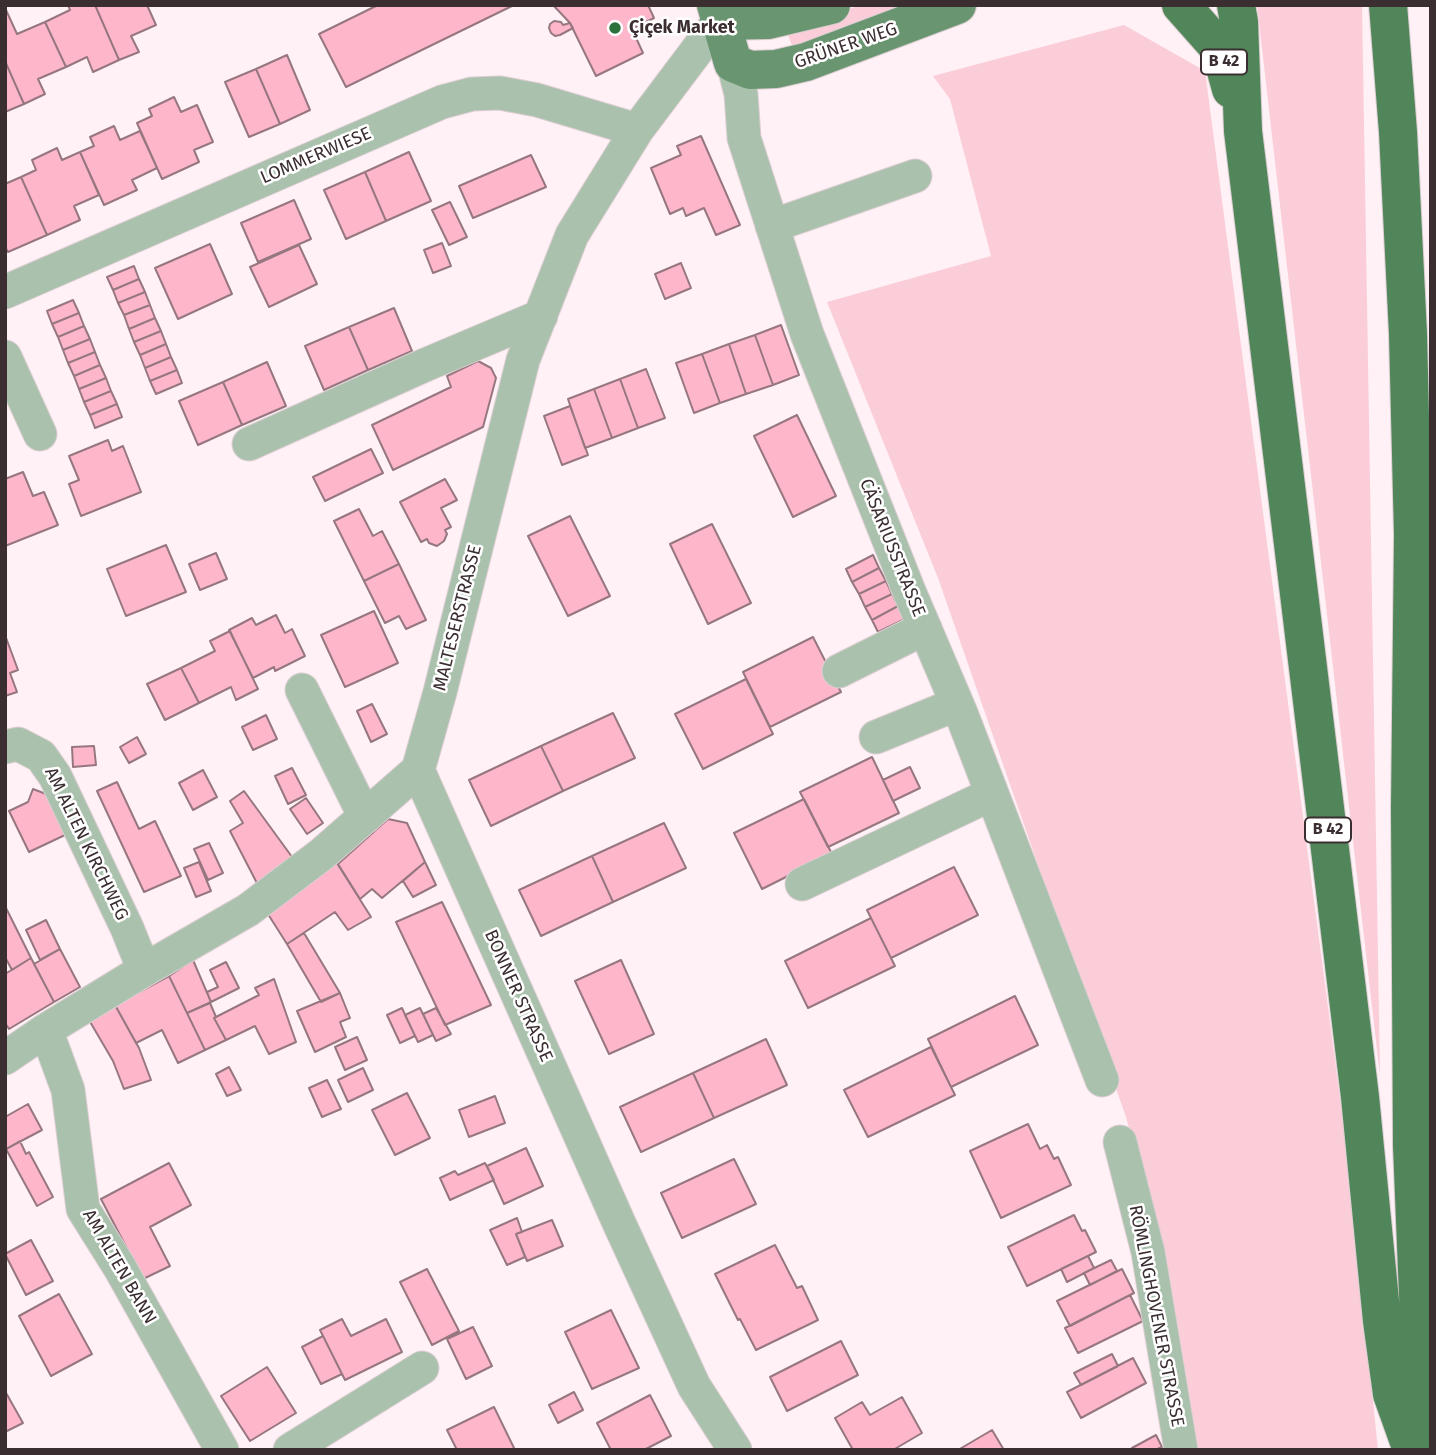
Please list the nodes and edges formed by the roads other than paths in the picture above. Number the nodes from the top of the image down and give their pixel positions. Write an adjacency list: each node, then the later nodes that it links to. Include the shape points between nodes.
1 (831, 5): 6 (main road, via 768,20)
2 (957, 5): 7 (main road, GRÜNER WEG, via 806,62 750,71)
3 (1181, 5): 9 (highway, B 42, via 1220,49)
4 (1236, 5): 9 (highway, B 42)
5 (1388, 5): 38 (highway, via 1409,374 1412,1146)
6 (718, 13): 7 (main road, CÄSARIUSSTRASSE); 8 (street, MALTESERSTRASSE)
7 (733, 64): 11 (street, CÄSARIUSSTRASSE, via 741,94 744,138)
8 (636, 131): 12 (street, LOMMERWIESE, via 537,100 500,93 471,94 442,102); 13 (street, MALTESERSTRASSE, via 572,235)
9 (1242, 131): 37 (highway, B 42, via 1392,1394)
10 (915, 176): 11 (street)
11 (772, 226): 17 (street, CÄSARIUSSTRASSE, via 807,334)
12 (5, 292)
13 (541, 316): 16 (street); 23 (street, MALTESERSTRASSE, via 523,360)
14 (5, 357): 15 (street)
15 (40, 434)
16 (249, 444)
17 (925, 628): 18 (street); 20 (street, CÄSARIUSSTRASSE)
18 (839, 671)
19 (302, 690): 25 (street)
20 (957, 704): 21 (street); 24 (street, CÄSARIUSSTRASSE)
21 (876, 737)
22 (5, 747): 27 (street, AM ALTEN KIRCHWEG, via 18,744 41,756 55,776)
23 (418, 770): 25 (street); 35 (street, BONNER STRASSE, via 694,1387)
24 (992, 794): 26 (street); 30 (street, CÄSARIUSSTRASSE)
25 (365, 817): 27 (street, via 248,911)
26 (802, 884)
27 (144, 970): 28 (street)
28 (46, 1030): 29 (street); 33 (street, AM ALTEN BANN, via 68,1090 83,1209)
29 (5, 1058)
30 (1102, 1080)
31 (1120, 1142): 36 (street, RÖMLINGHOVENER STRASSE, via 1148,1252)
32 (422, 1368): 34 (street)
33 (222, 1450)
34 (290, 1450)
35 (735, 1450)
36 (1181, 1450)
37 (1412, 1450)
38 (1430, 1450)

